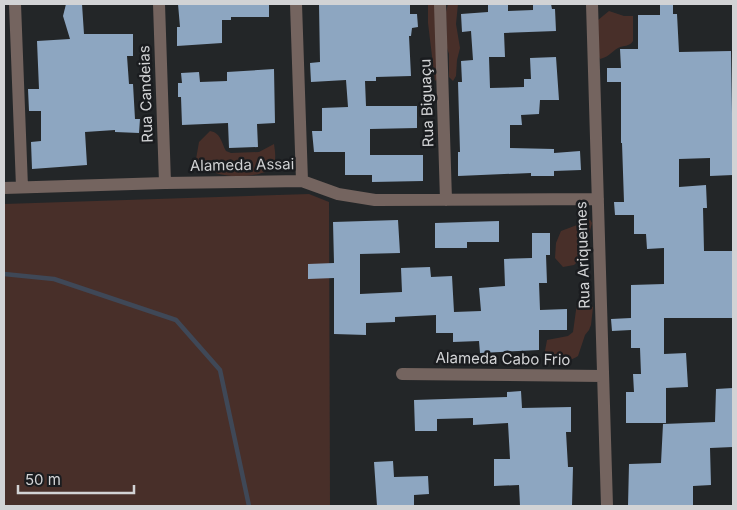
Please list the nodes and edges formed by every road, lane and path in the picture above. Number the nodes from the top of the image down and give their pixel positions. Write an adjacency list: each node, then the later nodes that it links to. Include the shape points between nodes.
1 (15, 4): 8 (street)
2 (159, 4): 7 (street, Rua Candeias)
3 (296, 4): 6 (street)
4 (440, 4): 11 (street, Rua Biguaçu)
5 (592, 4): 10 (street, Rua Ariquemes)
6 (302, 181): 7 (street, Alameda Assai); 11 (street, Alameda Assai, via 338,194 375,200)
7 (165, 183): 8 (street, Alameda Assai)
8 (22, 187): 9 (street, Alameda Assai)
9 (4, 188)
10 (598, 199): 11 (street, Alameda Assai); 13 (street, Rua Ariquemes)
11 (446, 200)
12 (402, 374): 13 (street, Alameda Cabo Frio)
13 (603, 376): 14 (street, Rua Ariquemes)
14 (606, 506)

